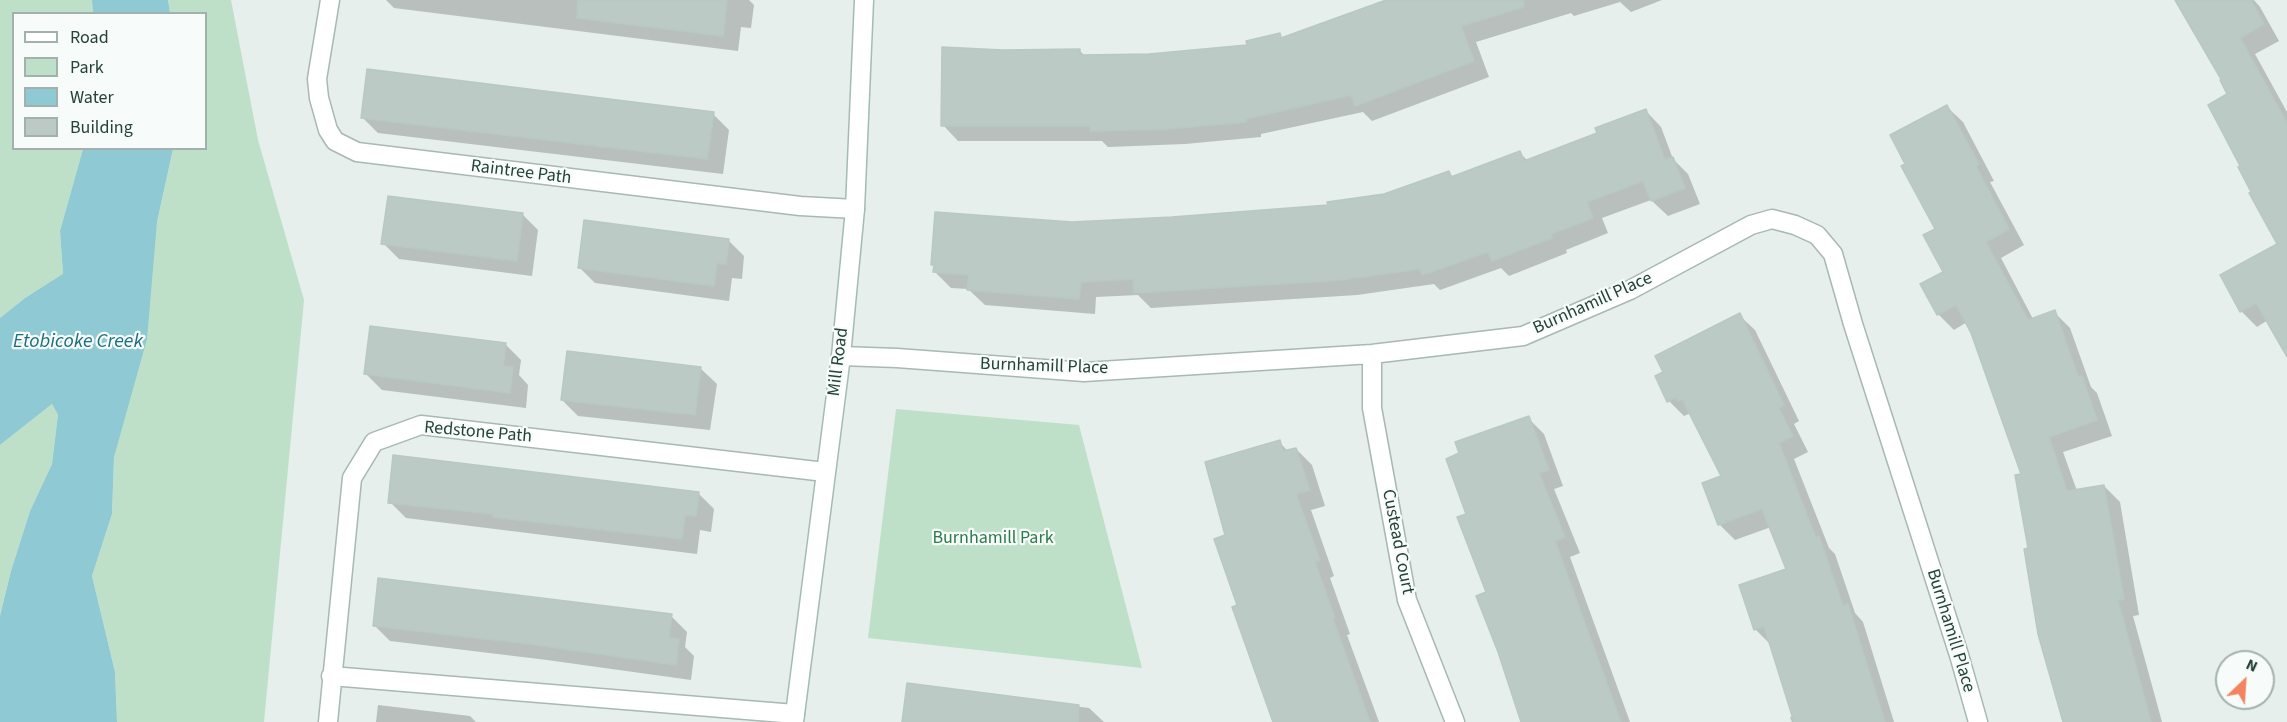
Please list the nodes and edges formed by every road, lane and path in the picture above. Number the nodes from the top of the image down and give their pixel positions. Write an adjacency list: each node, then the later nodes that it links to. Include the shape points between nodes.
1 (330, 0): 3 (street, Raintree Path, via 317,80 319,98 335,141 357,152 800,206)
2 (864, 0): 3 (street, Mill Road)
3 (855, 209): 5 (street, Mill Road)
4 (1371, 354): 5 (street, Burnhamill Place, via 1084,372); 10 (street, Custead Court, via 1372,408 1407,600); 11 (street, Burnhamill Place, via 1522,336 1630,290 1751,225 1772,219 1817,235 1833,254)
5 (841, 356): 6 (street, Mill Road)
6 (825, 472): 7 (street, Redstone Path, via 421,425 374,442 351,478); 8 (street, Mill Road)
7 (331, 676): 8 (street); 9 (street, Redstone Path)
8 (794, 718)
9 (328, 722)
10 (1455, 722)
11 (1978, 722)

